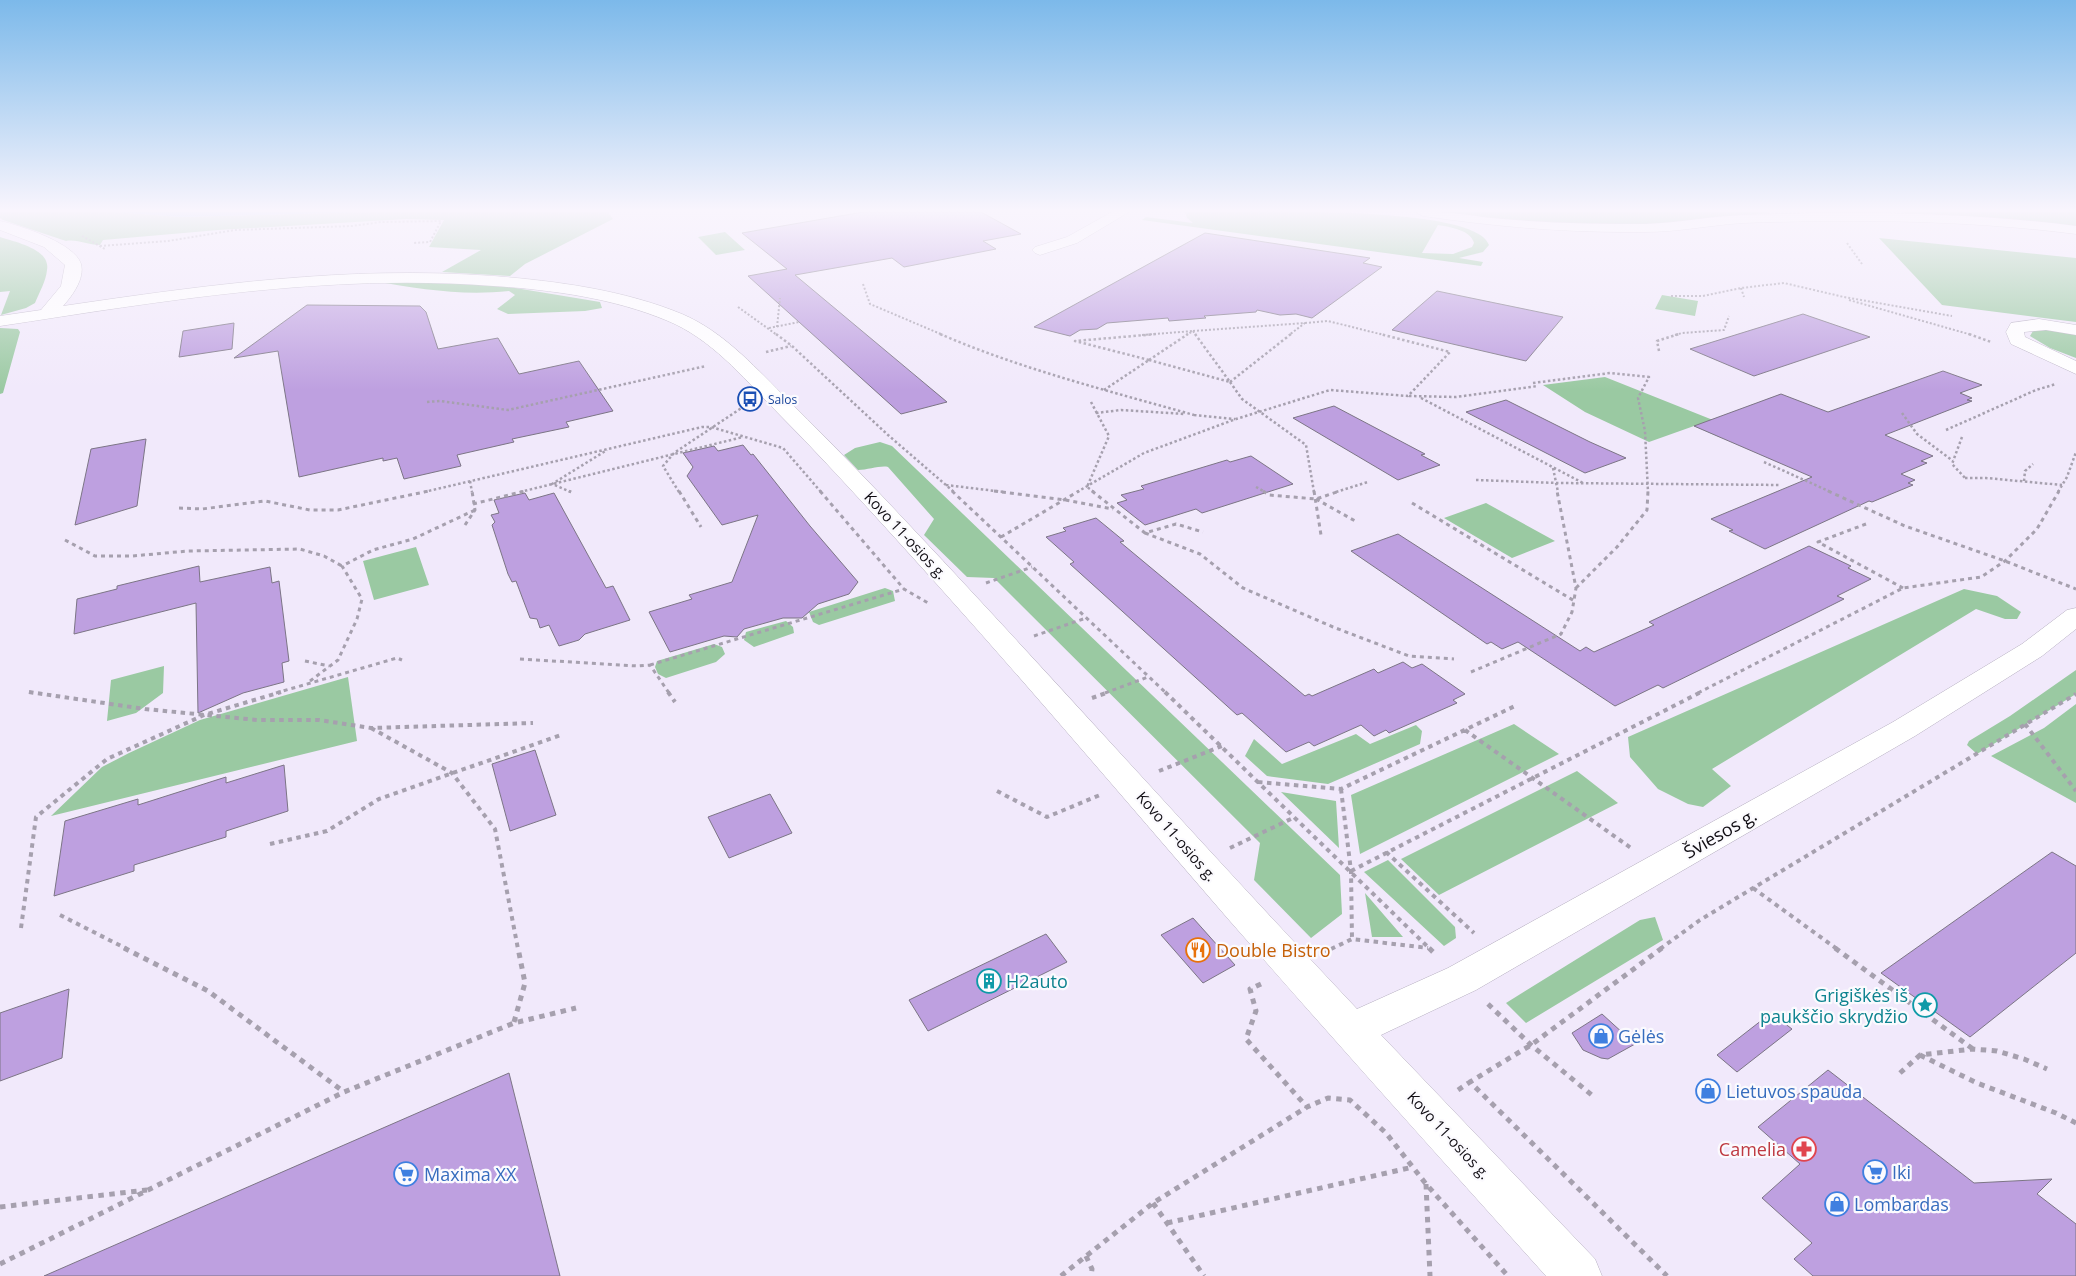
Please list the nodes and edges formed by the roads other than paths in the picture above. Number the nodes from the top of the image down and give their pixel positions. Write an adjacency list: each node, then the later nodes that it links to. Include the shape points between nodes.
1 (74, 272): 2 (street, via 67,293)
2 (46, 314): 3 (street, Kovo 11-osios g.); 7 (street, Kovo 11-osios g., via 285,282 432,277 546,286 621,300 682,320 713,340 798,421 959,592)
3 (0, 322)
4 (2076, 330): 5 (street, via 2027,324 2017,327 2015,332 2016,340)
5 (2076, 368)
6 (2076, 616): 7 (street, Šviesos g., via 2032,650 1904,729 1462,979)
7 (1352, 1030): 8 (street, Kovo 11-osios g.)
8 (1578, 1276)

